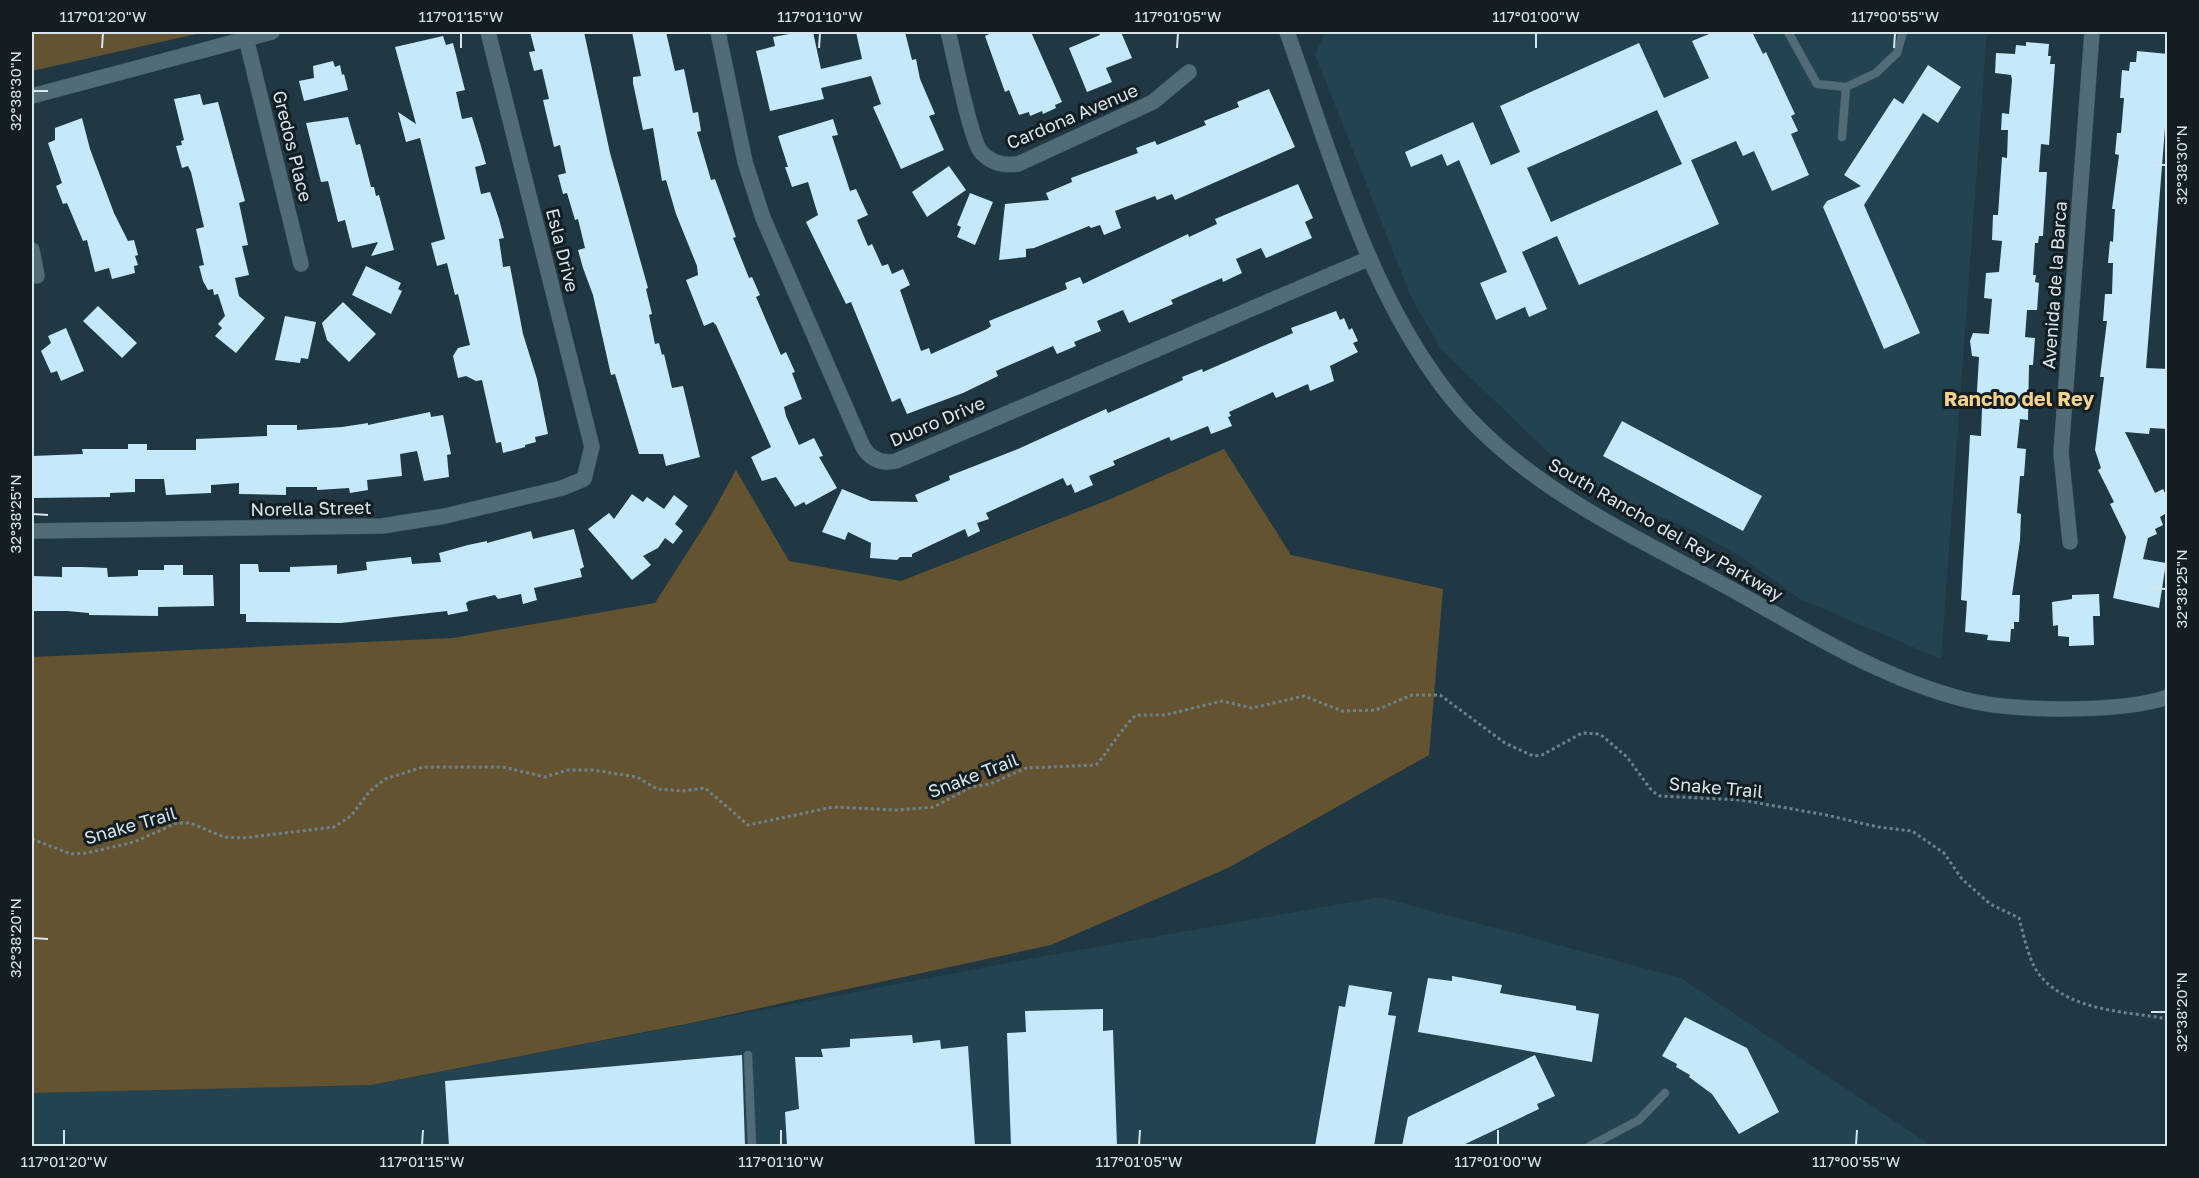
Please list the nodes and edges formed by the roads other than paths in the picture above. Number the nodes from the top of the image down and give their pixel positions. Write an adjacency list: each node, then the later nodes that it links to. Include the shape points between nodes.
1 (272, 32): 9 (street)
2 (488, 32): 18 (street, Esla Drive, via 592,447)
3 (718, 32): 15 (street, Duoro Drive, via 745,162 763,218 863,447 880,462 896,461)
4 (948, 32): 10 (street, Cardona Avenue, via 973,137 982,154 999,164 1018,164 1153,102)
5 (1287, 32): 15 (street, South Rancho del Rey Parkway)
6 (1788, 32): 11 (lane, via 1818,84)
7 (1903, 32): 11 (lane, via 1897,53 1876,73)
8 (2092, 32): 20 (street, Avenida de la Barca, via 2061,453)
9 (246, 38): 12 (street); 16 (street, Gredos Place)
10 (1189, 72)
11 (1846, 87): 13 (lane)
12 (32, 96)
13 (1842, 137)
14 (32, 250): 17 (street)
15 (1370, 258): 21 (street, South Rancho del Rey Parkway, via 1406,336 1443,388 1487,438 1537,479 1597,516 1780,617 1890,674 1964,700 2096,709)
16 (301, 264)
17 (37, 276)
18 (585, 479): 19 (street, Norella Street, via 562,489 382,526)
19 (32, 531)
20 (2070, 542)
21 (2168, 697)
22 (748, 1055): 24 (lane)
23 (1665, 1093): 25 (lane, via 1639,1120)
24 (752, 1146)
25 (1590, 1146)

